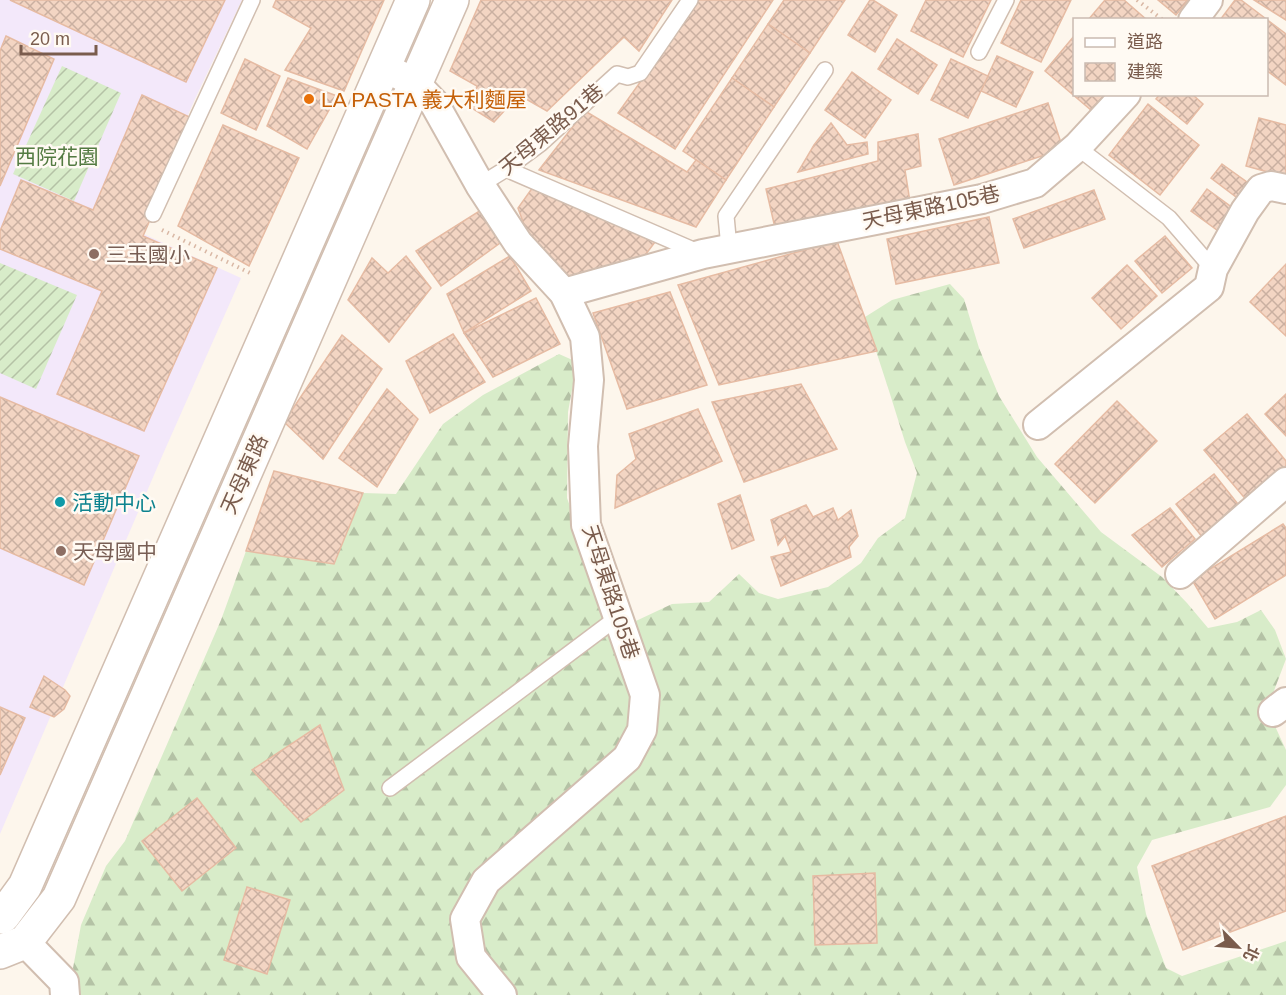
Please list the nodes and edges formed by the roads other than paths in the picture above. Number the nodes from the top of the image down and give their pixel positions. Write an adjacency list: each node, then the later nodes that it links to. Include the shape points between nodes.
1 (252, 0): 17 (lane)
2 (413, 0): 9 (street, 天母東路)
3 (452, 0): 11 (street, 天母東路)
4 (690, 0): 14 (lane, 天母東路91巷, via 640,74 617,74 540,144)
5 (1006, 0): 8 (lane)
6 (1208, 0): 7 (street)
7 (1194, 18)
8 (979, 52)
9 (384, 67): 11 (street, 天母東路105巷); 26 (street, 天母東路, via 25,885)
10 (825, 70): 18 (lane, via 726,216)
11 (415, 83): 15 (street, 天母東路105巷, via 434,103); 27 (street, 天母東路, via 59,898)
12 (1124, 96): 13 (street, 天母東路105巷)
13 (1077, 147): 18 (street, 天母東路105巷, via 1035,183 982,199); 19 (lane, via 1169,218)
14 (506, 169): 15 (lane, 天母東路91巷); 18 (lane)
15 (480, 185): 20 (street, 天母東路105巷, via 518,243)
16 (1286, 189): 19 (street, via 1261,189)
17 (153, 214)
18 (716, 251): 20 (street, 天母東路105巷)
19 (1213, 269): 21 (street, via 1209,287)
20 (564, 293): 24 (street, 天母東路105巷, via 585,337 589,380 583,446 586,525)
21 (1038, 425)
22 (1286, 482): 23 (street)
23 (1180, 574)
24 (618, 617): 25 (lane); 29 (street, 天母東路105巷, via 645,695 642,730 627,758 486,881 465,919 471,957)
25 (390, 788)
26 (2, 916)
27 (13, 947): 28 (street, via 64,982)
28 (65, 995)
29 (502, 995)

